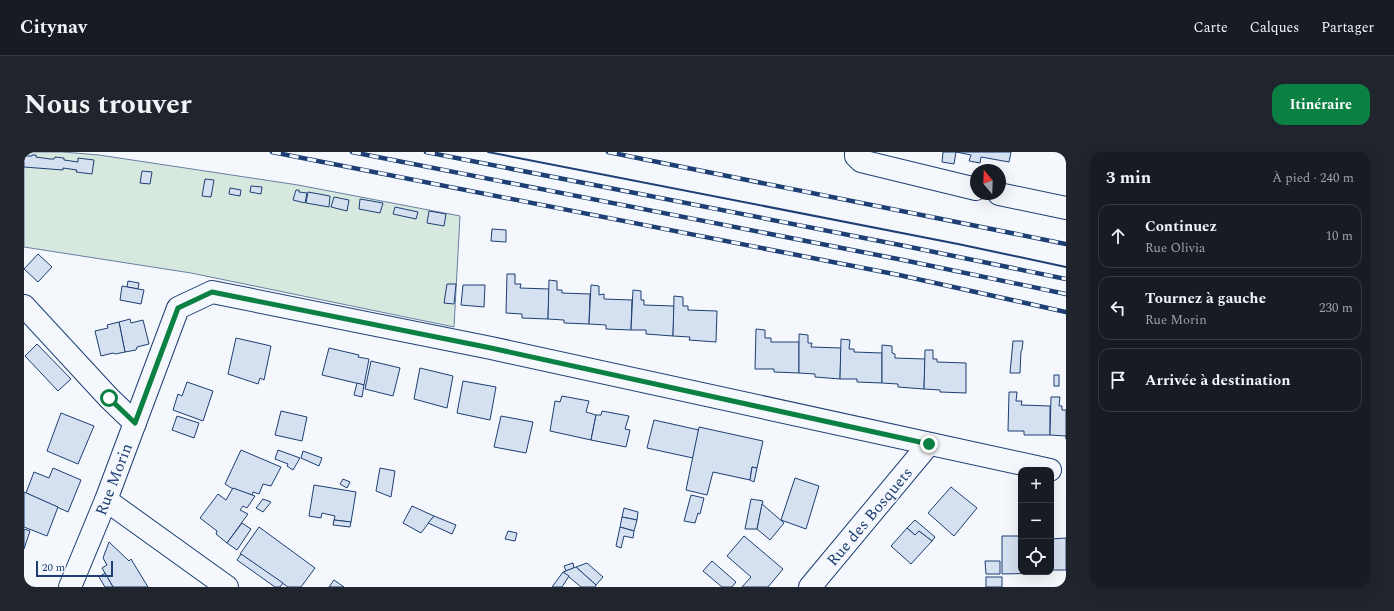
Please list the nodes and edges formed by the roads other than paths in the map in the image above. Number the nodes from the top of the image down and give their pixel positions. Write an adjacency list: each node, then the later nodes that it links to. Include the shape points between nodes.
1 (858, 156): 2 (street)
2 (970, 186)
3 (1006, 195): 4 (street)
4 (1066, 208)
5 (24, 306): 6 (street)
6 (135, 423): 7 (street, Rue Morin, via 178,308 212,292 491,348); 11 (street, Rue Morin)
7 (929, 444): 8 (street, Rue Morin); 14 (street, Rue des Bosquets)
8 (1037, 467)
9 (1054, 471): 10 (street, Rue Morin)
10 (1066, 473)
11 (106, 500): 12 (street, Rue Morin); 13 (street)
12 (70, 587)
13 (227, 587)
14 (810, 587)

